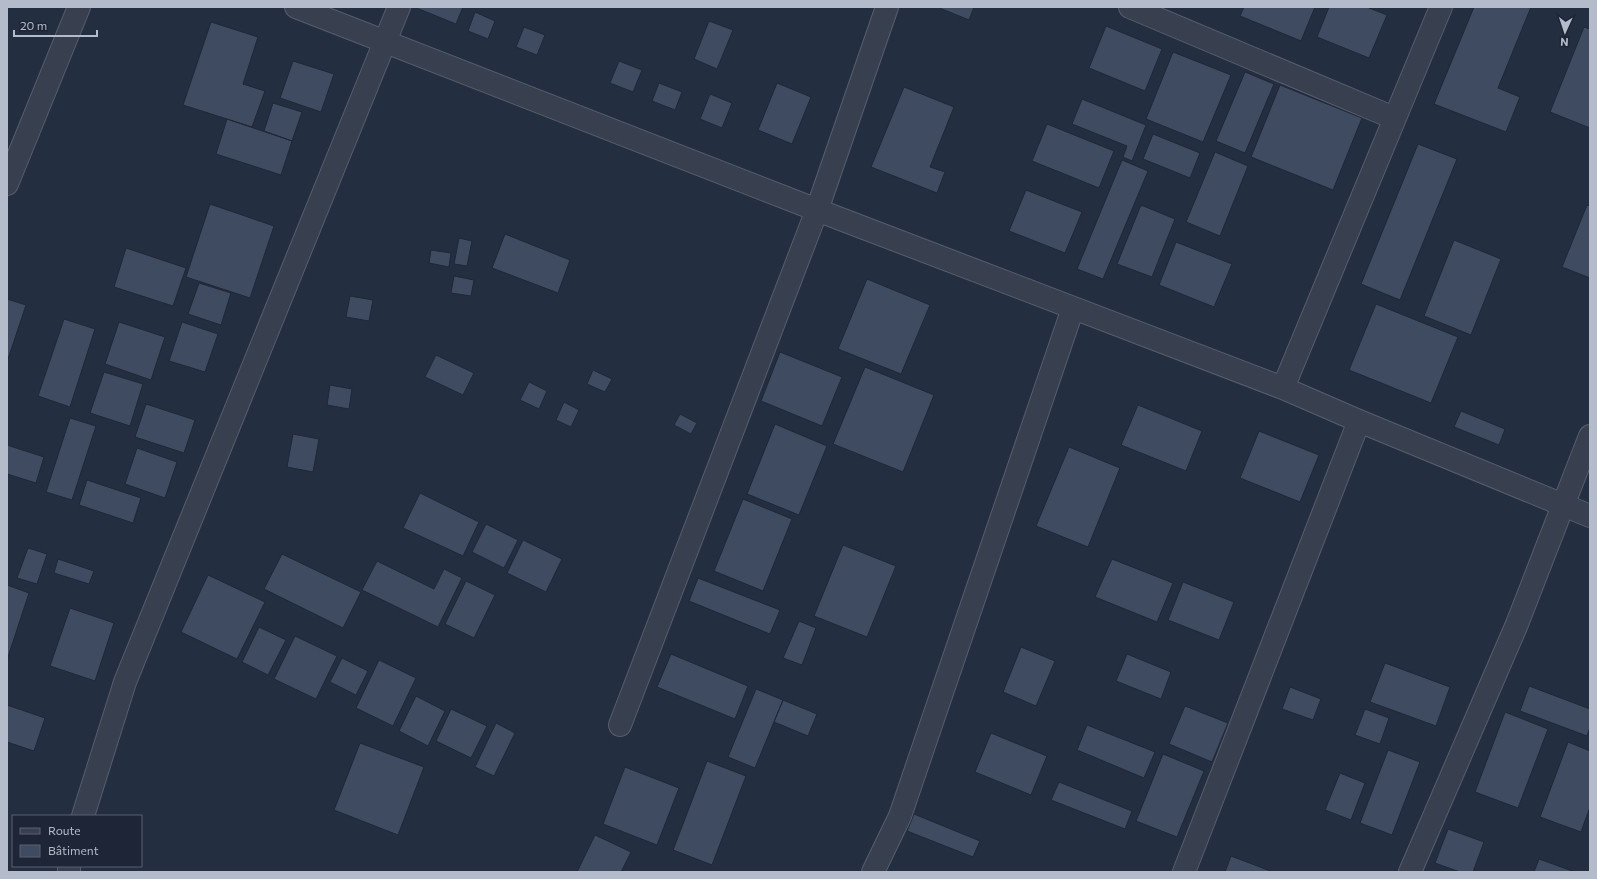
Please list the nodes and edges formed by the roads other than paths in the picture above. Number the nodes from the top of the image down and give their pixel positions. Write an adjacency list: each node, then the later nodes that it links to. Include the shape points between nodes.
1 (78, 7): 9 (street)
2 (296, 7): 7 (street)
3 (399, 7): 7 (street)
4 (887, 7): 10 (street)
5 (1130, 7): 8 (street)
6 (1440, 7): 8 (street)
7 (385, 43): 10 (street); 18 (street, via 125,682)
8 (1394, 118): 12 (street)
9 (7, 184)
10 (817, 210): 11 (street); 17 (street)
11 (1073, 308): 12 (street); 19 (street, via 900,816)
12 (1283, 388): 13 (street)
13 (1359, 421): 15 (street); 20 (street)
14 (1590, 436): 15 (street)
15 (1563, 505): 16 (street); 21 (street, via 1517,624)
16 (1590, 516)
17 (620, 725)
18 (83, 815)
19 (873, 872)
20 (1184, 872)
21 (1410, 872)

